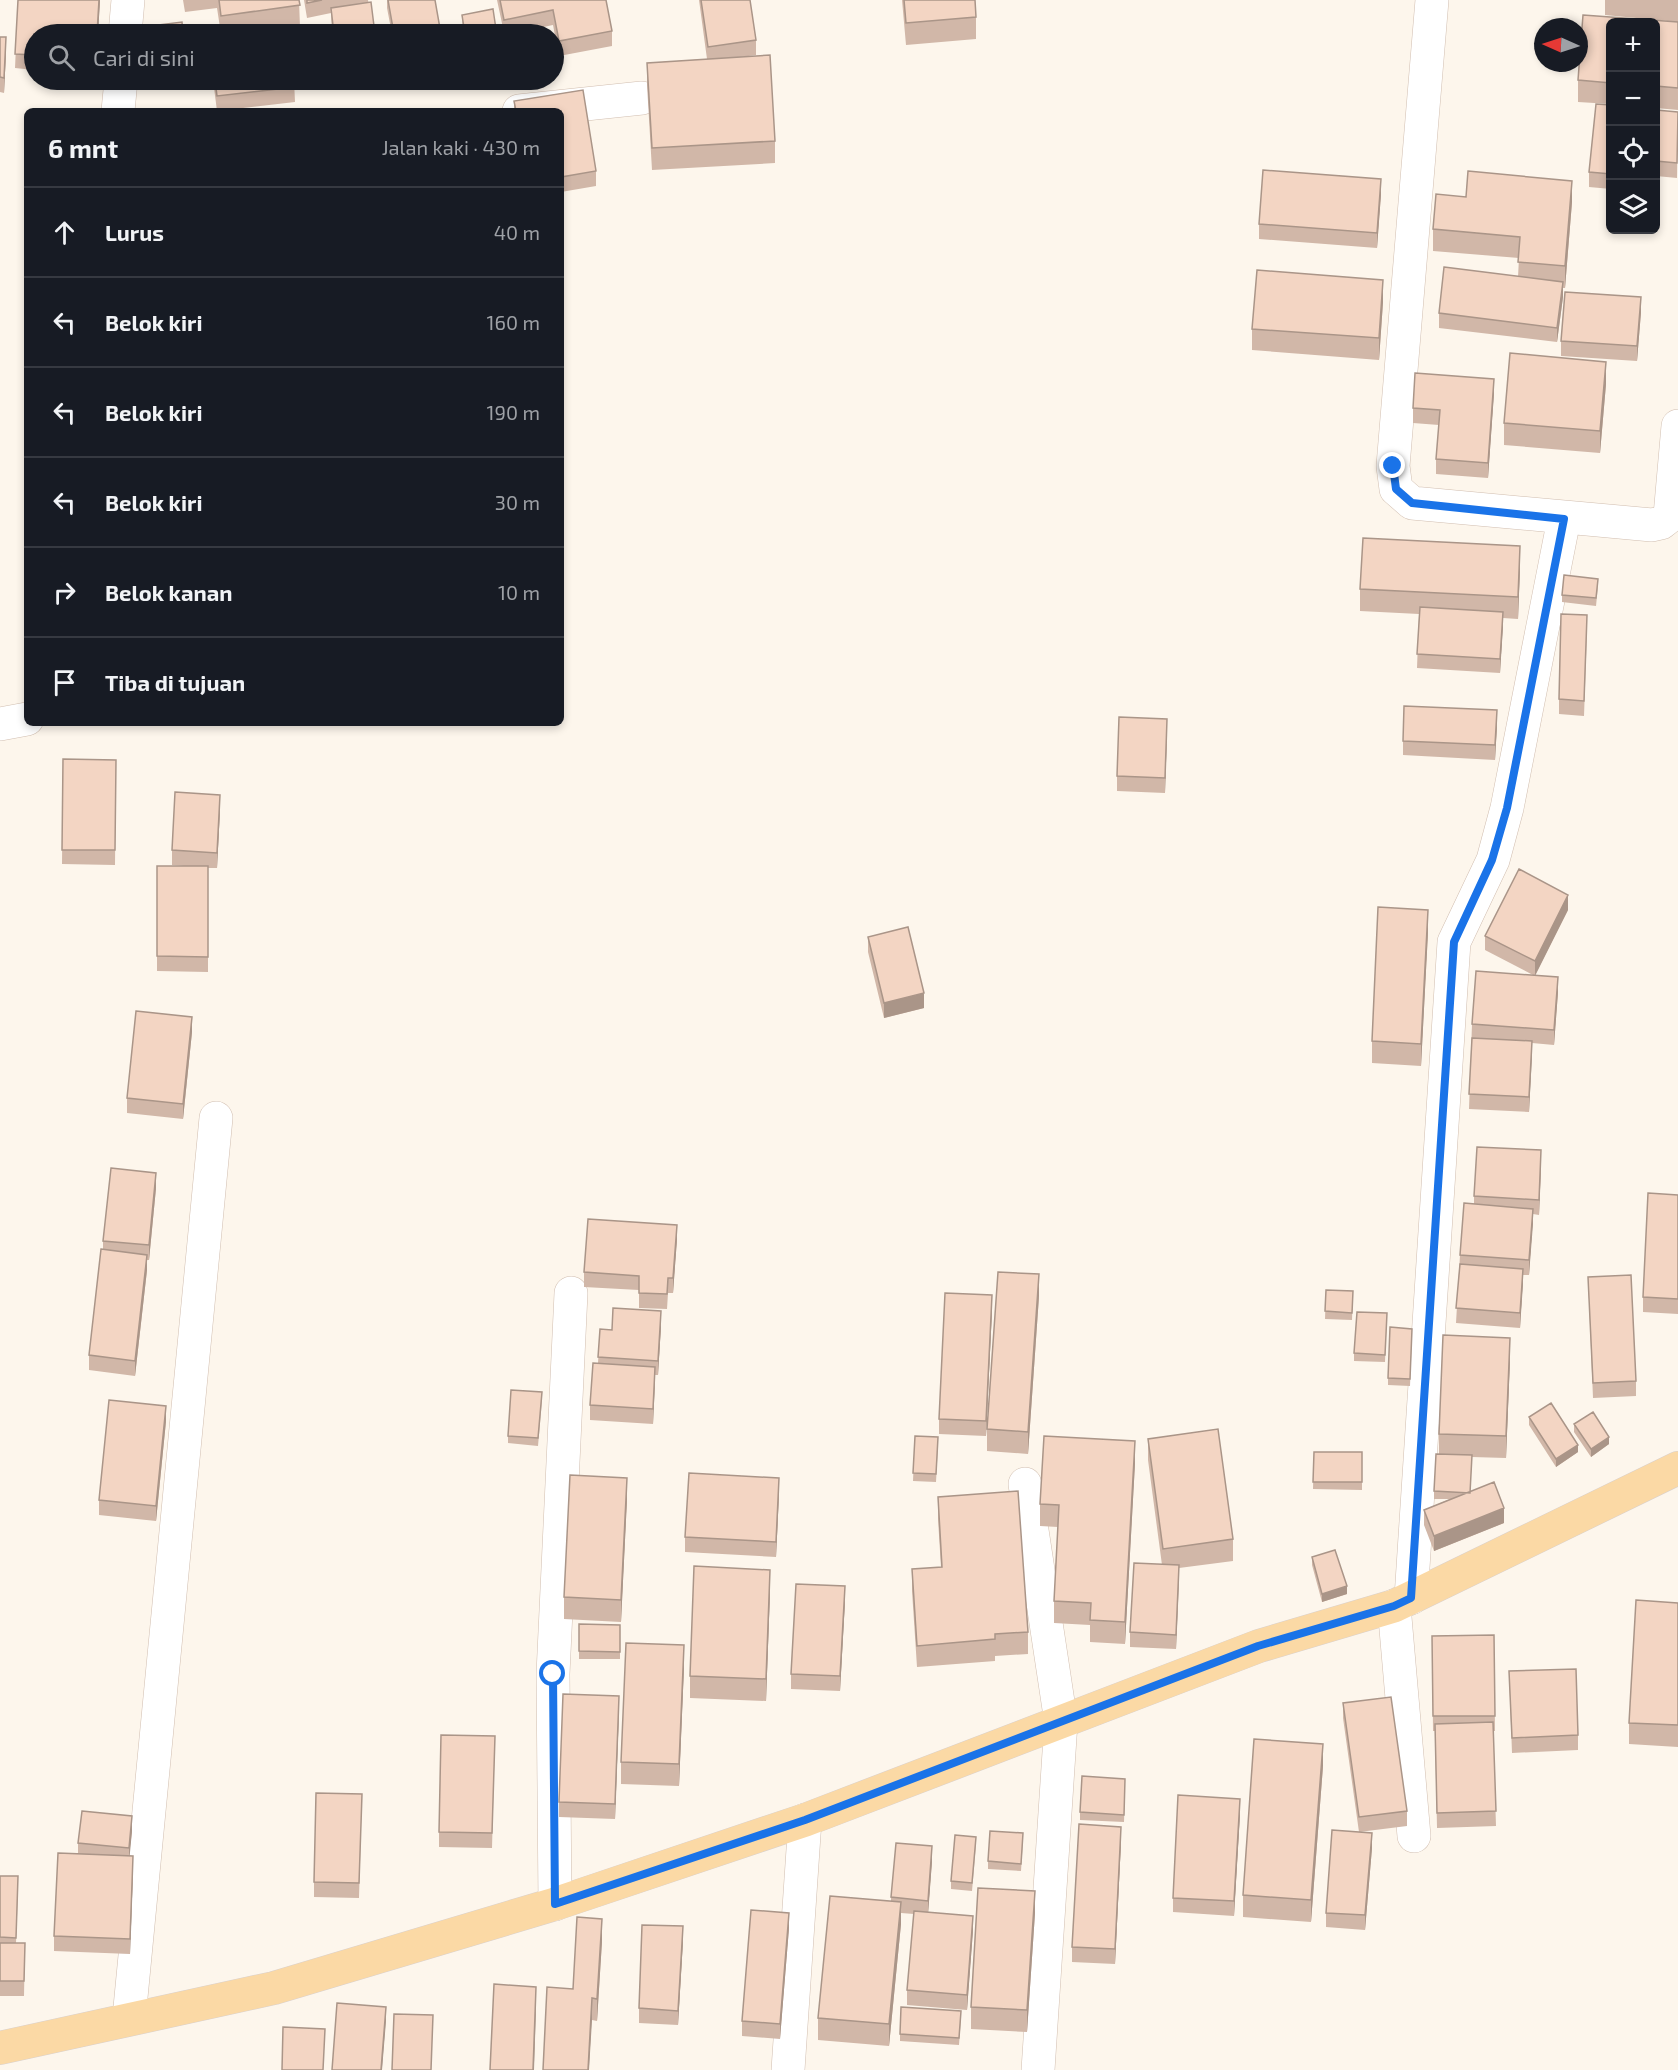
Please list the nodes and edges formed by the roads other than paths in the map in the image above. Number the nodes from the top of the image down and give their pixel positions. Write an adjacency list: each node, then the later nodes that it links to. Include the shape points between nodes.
1 (128, 0): 3 (street)
2 (1432, 0): 9 (street, via 1393,466 1396,489 1412,503)
3 (126, 24)
4 (120, 90): 6 (street)
5 (642, 98): 7 (street)
6 (118, 108)
7 (547, 108)
8 (1678, 426): 9 (street, via 1670,516 1652,525)
9 (1564, 519): 16 (street, via 1507,808 1492,860 1454,942)
10 (24, 719): 11 (street)
11 (0, 724)
12 (216, 1118): 21 (street)
13 (571, 1293): 20 (street, via 553,1674)
14 (1678, 1468): 16 (main road)
15 (1025, 1484): 17 (street)
16 (1402, 1602): 17 (main road, via 1258,1646); 19 (street)
17 (1061, 1722): 18 (main road); 24 (street)
18 (805, 1820): 20 (main road); 23 (street)
19 (1414, 1836)
20 (555, 1904): 21 (main road, via 274,1988)
21 (129, 2018): 22 (main road)
22 (0, 2048)
23 (788, 2070)
24 (1038, 2070)

